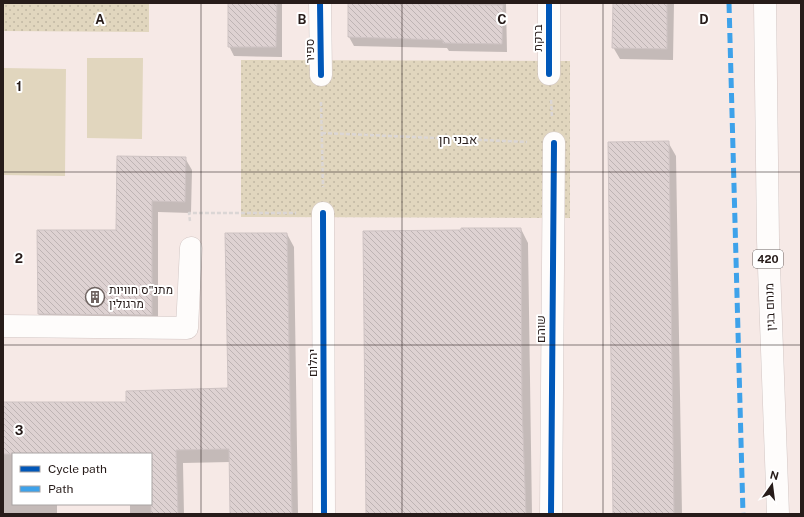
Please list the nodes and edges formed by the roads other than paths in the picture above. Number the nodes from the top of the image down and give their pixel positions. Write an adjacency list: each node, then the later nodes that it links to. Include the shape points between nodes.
1 (320, 3): 5 (street, ספיר)
2 (549, 3): 4 (street, ברקת)
3 (765, 3): 12 (street, מנחם בגין / 420, via 768,240)
4 (549, 74)
5 (321, 75)
6 (554, 143): 11 (street, שוהם)
7 (323, 213): 10 (street, יהלום)
8 (191, 248): 9 (street, via 187,328)
9 (3, 326)
10 (324, 514)
11 (551, 514)
12 (778, 514)

